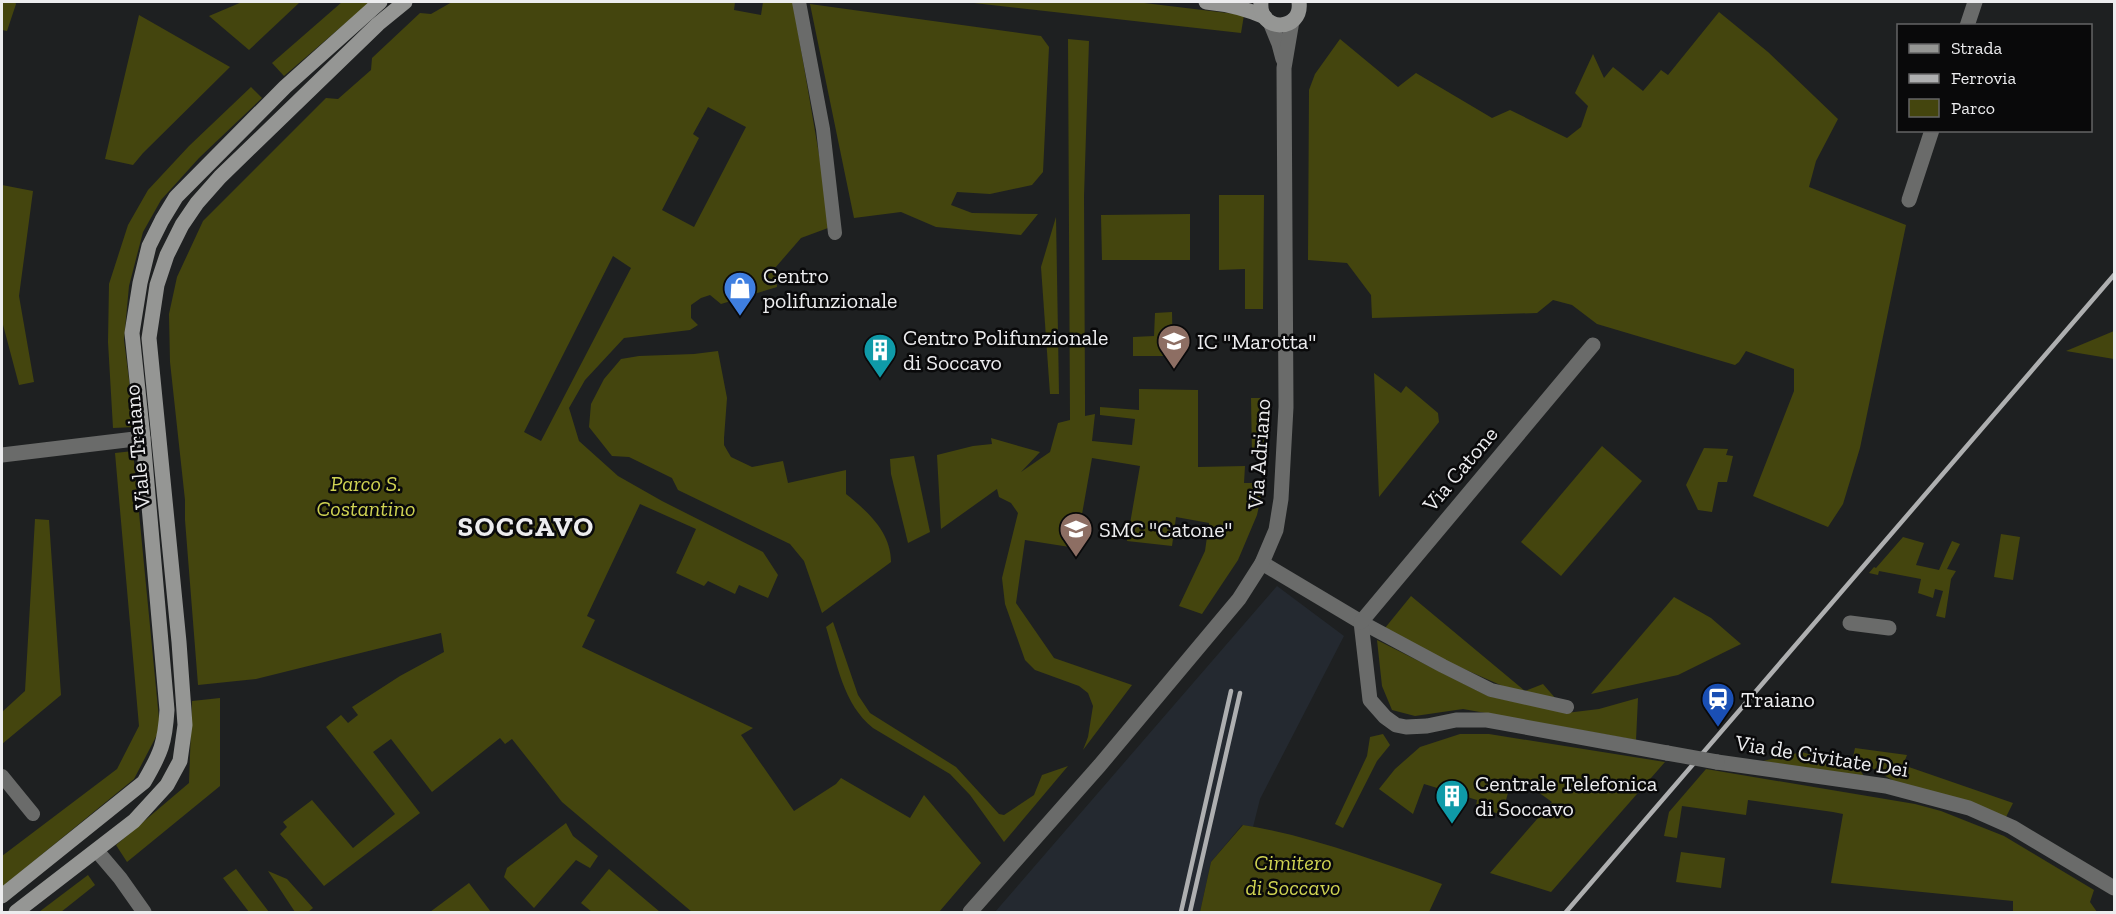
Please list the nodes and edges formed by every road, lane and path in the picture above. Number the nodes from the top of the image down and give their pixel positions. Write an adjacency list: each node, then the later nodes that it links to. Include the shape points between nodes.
1 (380, 2): 16 (main road, Viale Traiano, via 252,119 177,197 162,220 149,246 132,333)
2 (405, 2): 16 (main road, Viale Traiano, via 220,177 182,225 157,285 152,312)
3 (799, 2): 14 (street, via 823,129)
4 (1206, 2): 8 (main road, via 1248,9)
5 (1261, 2): 8 (main road)
6 (1975, 2): 10 (street)
7 (1301, 3): 9 (main road)
8 (1267, 19): 9 (main road, via 1280,25); 11 (street, Via Adriano, via 1279,44)
9 (1292, 21): 11 (street, Via Adriano)
10 (1968, 24)
11 (1284, 68): 18 (street, Via Adriano, via 1286,407 1281,499 1276,530)
12 (1931, 132): 13 (street)
13 (1909, 200)
14 (835, 233)
15 (1593, 345): 19 (street, Via Catone)
16 (150, 437): 17 (street); 25 (main road, Viale Traiano, via 167,710 165,740 144,782); 26 (main road, Viale Traiano, via 179,642 185,725 180,761 167,785 134,821)
17 (2, 454)
18 (1262, 563): 19 (street); 31 (street, Via Adriano, via 1214,630)
19 (1361, 622): 22 (street, via 1491,690); 27 (street, Via de Civitate Dei, bridge, via 1371,700 1396,725 1487,720 1717,762 1886,786 1969,808 2012,827)
20 (1850, 623): 21 (street)
21 (1889, 628)
22 (1567, 707)
23 (2, 776): 24 (street)
24 (33, 814)
25 (81, 833): 26 (main road); 28 (main road, Viale Traiano)
26 (97, 851): 29 (main road, Viale Traiano); 30 (street)
27 (2115, 888)
28 (2, 896)
29 (16, 912)
30 (144, 912)
31 (970, 912)

